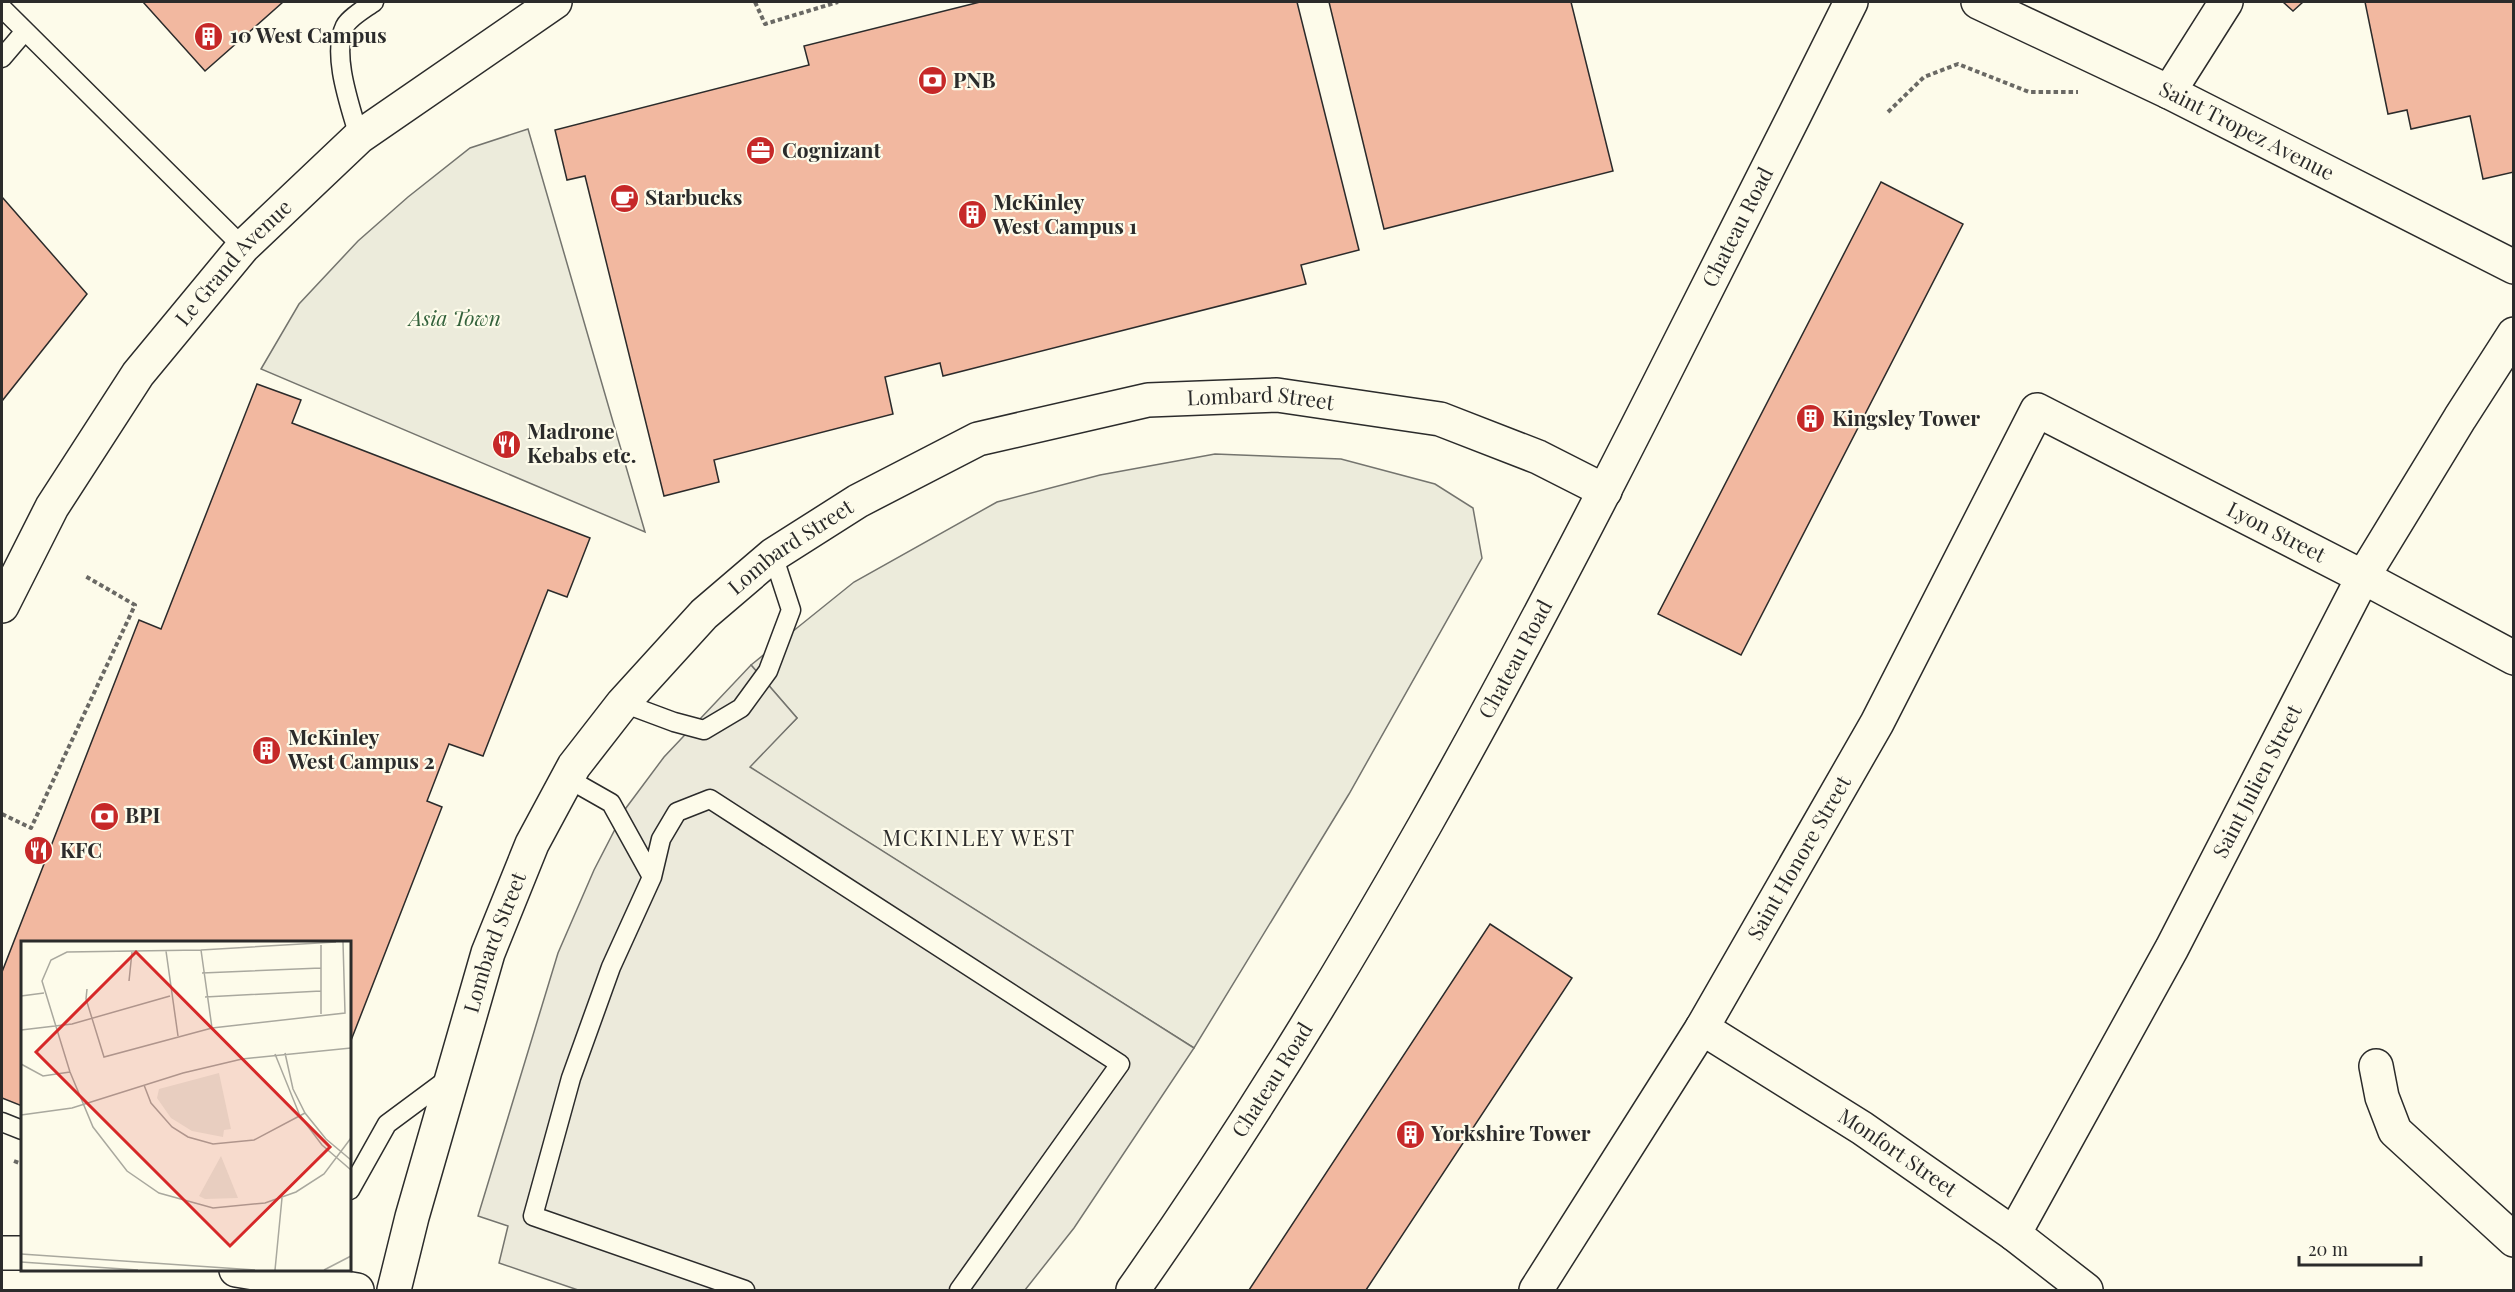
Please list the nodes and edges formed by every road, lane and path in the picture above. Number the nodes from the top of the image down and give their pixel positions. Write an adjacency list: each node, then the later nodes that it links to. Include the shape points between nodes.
1 (374, 2): 14 (lane, via 346,25 341,49 343,78)
2 (755, 2): 3 (path, via 765,24)
3 (837, 2)
4 (1851, 2): 19 (street, Chateau Road)
5 (1978, 2): 12 (street, Saint Tropez Avenue)
6 (2226, 2): 12 (street)
7 (545, 3): 14 (street, Le Grand Avenue)
8 (2, 8): 9 (lane)
9 (25, 31): 10 (lane); 15 (lane)
10 (2, 58)
11 (2088, 92): 13 (path, via 2030,92 1958,64 1924,76)
12 (2169, 92): 16 (street, Saint Tropez Avenue)
13 (1888, 112)
14 (359, 137): 15 (street, Le Grand Avenue)
15 (243, 247): 23 (street, Le Grand Avenue, via 138,374 52,507)
16 (2514, 267)
17 (2514, 334): 22 (street, Saint Julien Street)
18 (2037, 410): 22 (street, Lyon Street); 29 (street, Saint Honore Street, via 1877,723)
19 (1605, 491): 20 (street, Lombard Street, via 1538,457 1440,419 1277,395 1148,400 978,439 858,501); 44 (street, Chateau Road, via 1429,820 1279,1072)
20 (773, 555): 25 (street, Lombard Street, via 704,614); 25 (lane, via 791,610 768,671 741,708 704,730)
21 (85, 576): 27 (path, via 135,605 31,828)
22 (2363, 577): 24 (street, Lyon Street); 35 (street, Saint Julien Street, via 2172,948)
23 (2, 606)
24 (2514, 658)
25 (623, 703): 26 (street, Lombard Street)
26 (567, 778): 28 (lane, via 611,803); 31 (street, Lombard Street, via 532,844 488,953)
27 (2, 814)
28 (652, 877): 42 (lane, via 611,967 575,1067 532,1216); 43 (lane, via 661,839 678,812 710,799 1120,1064)
29 (1702, 1028): 35 (street, Monfort Street, via 1862,1128); 45 (street, Saint Honore Street)
30 (2376, 1066): 36 (street, via 2395,1131)
31 (453, 1075): 34 (lane, via 387,1124); 41 (street, Lombard Street)
32 (2, 1122): 33 (lane)
33 (21, 1130)
34 (351, 1188)
35 (2014, 1234): 46 (street, Monfort Street)
36 (2514, 1240)
37 (2, 1253): 38 (street)
38 (21, 1253)
39 (248, 1271): 40 (street)
40 (357, 1290)
41 (394, 1290)
42 (745, 1290)
43 (959, 1290)
44 (1133, 1290)
45 (1536, 1290)
46 (2086, 1290)

